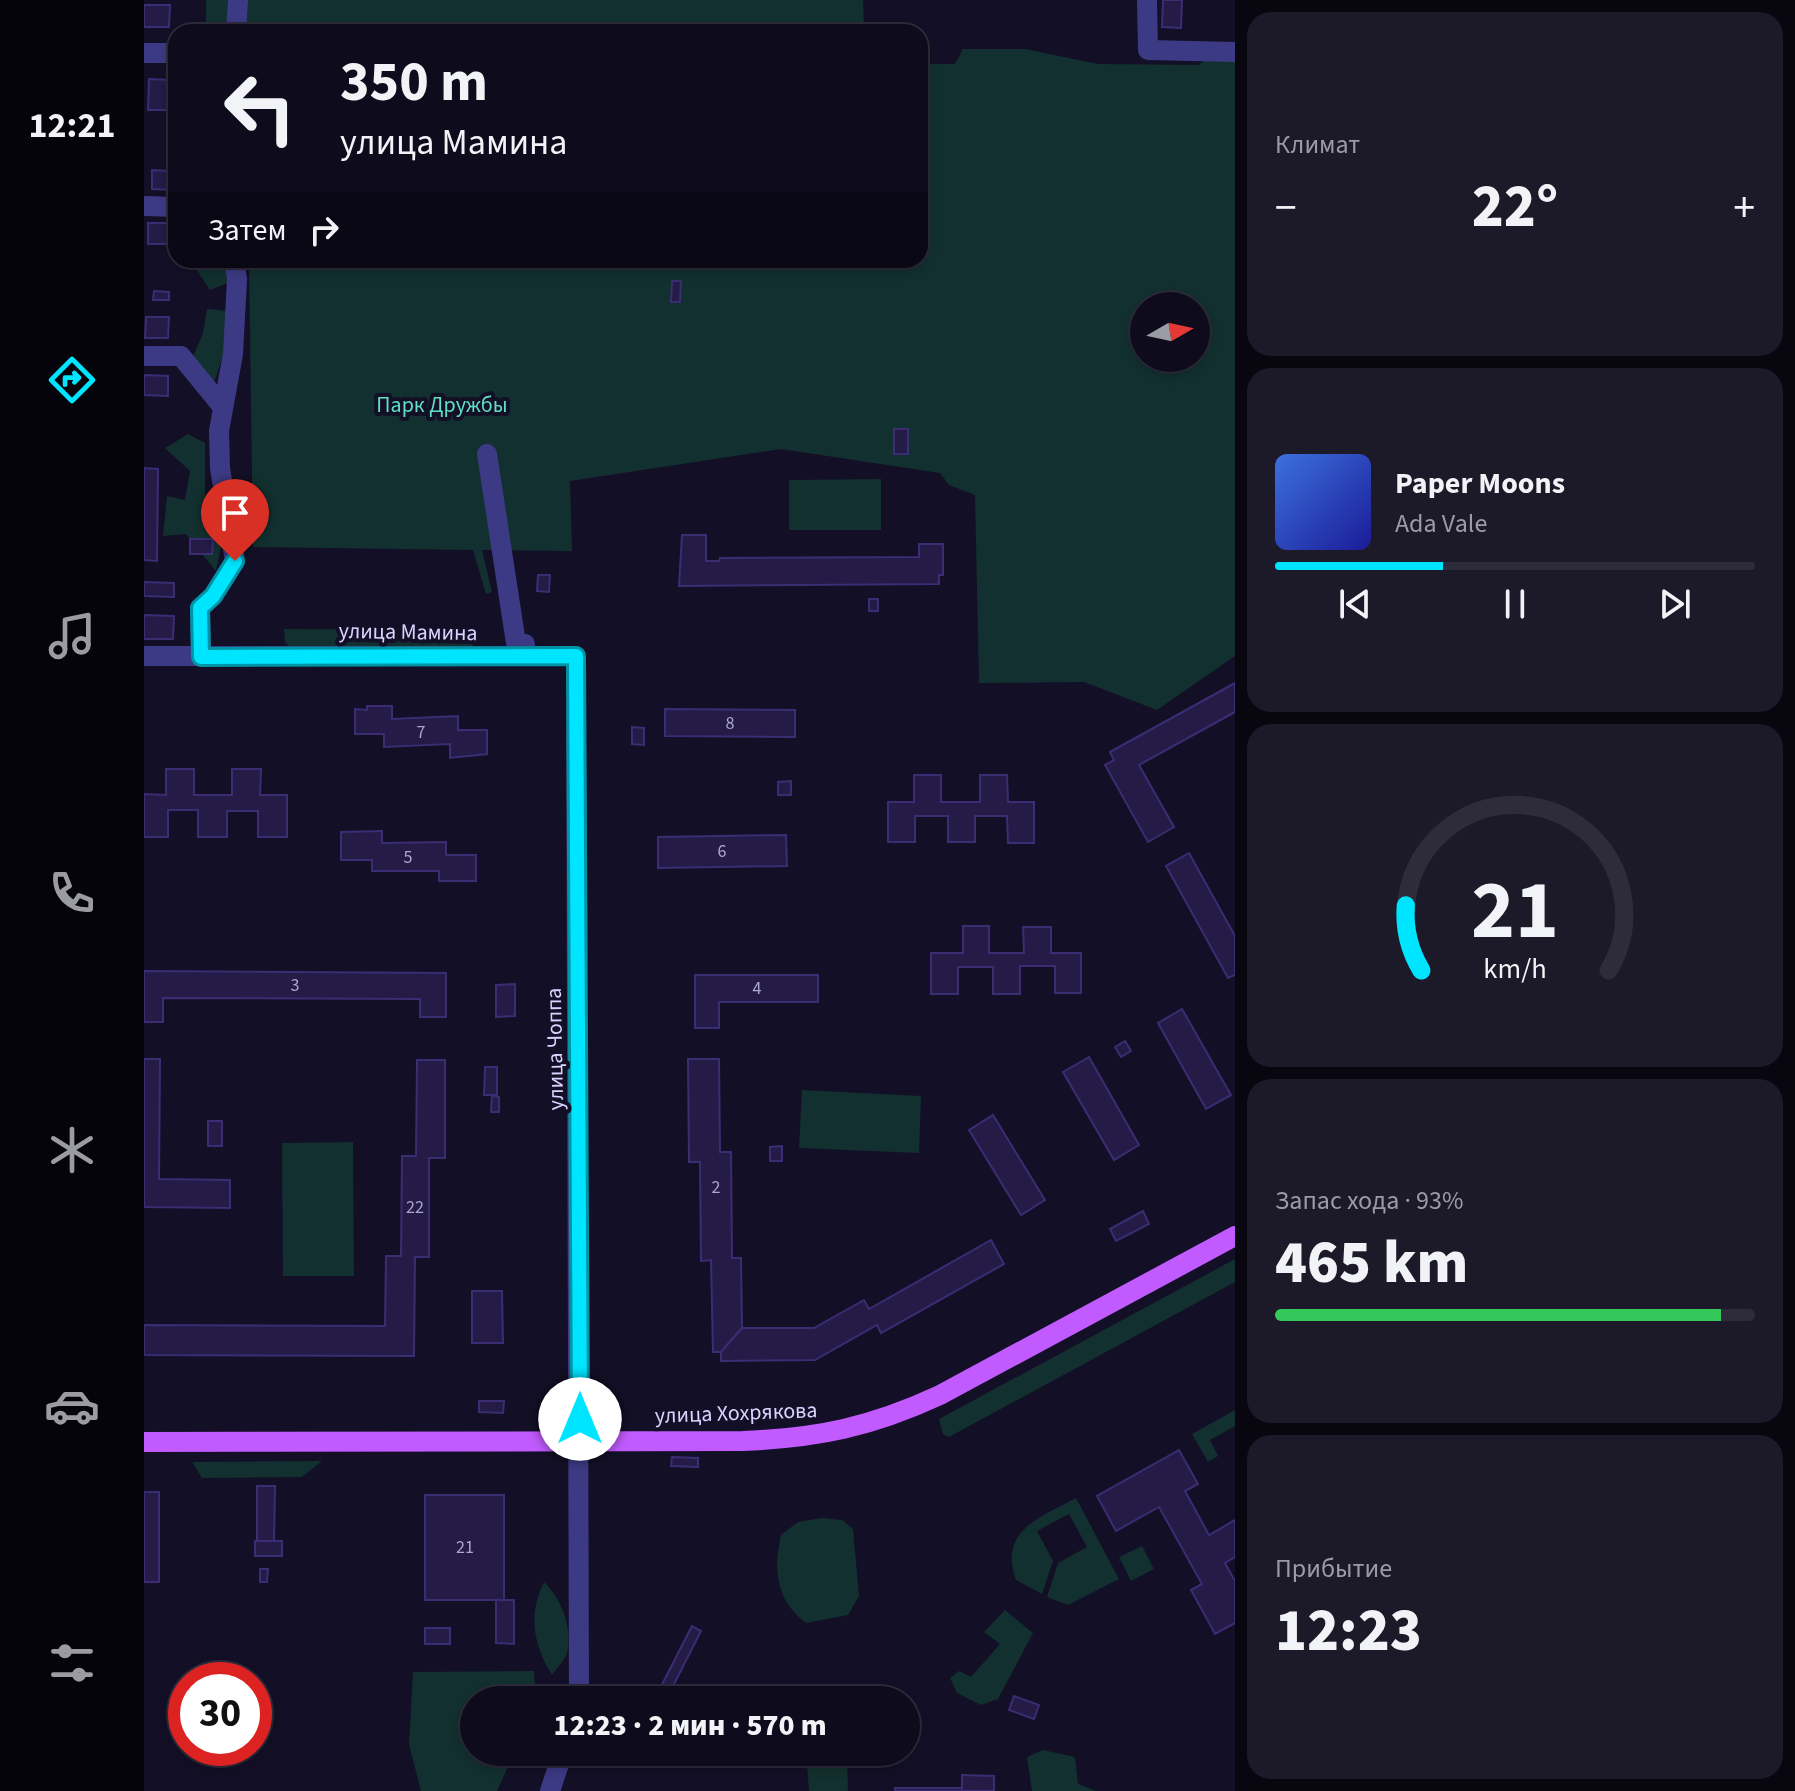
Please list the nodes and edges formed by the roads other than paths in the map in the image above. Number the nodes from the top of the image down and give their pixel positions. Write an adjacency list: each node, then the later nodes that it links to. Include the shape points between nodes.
1 (238, 0): 3 (street)
2 (1147, 0): 4 (street, via 1148,50)
3 (236, 24)
4 (1235, 52)
5 (144, 53): 6 (street)
6 (168, 53)
7 (144, 206): 8 (street)
8 (168, 207)
9 (235, 268): 11 (street, via 233,354)
10 (144, 356): 11 (street, via 181,356)
11 (221, 405): 16 (street, via 220,468 235,561 200,608)
12 (487, 454): 13 (street, via 516,643)
13 (525, 647)
14 (144, 656): 16 (street, улица Мамина)
15 (576, 656): 16 (street, улица Мамина); 18 (street, улица Чоппа)
16 (201, 657)
17 (1235, 1236): 18 (main road, улица Хохрякова, via 890,1418 800,1439)
18 (580, 1441): 19 (main road, улица Хохрякова); 20 (street, улица Чоппа)
19 (144, 1442)
20 (579, 1686)
21 (558, 1766): 22 (street)
22 (550, 1791)

